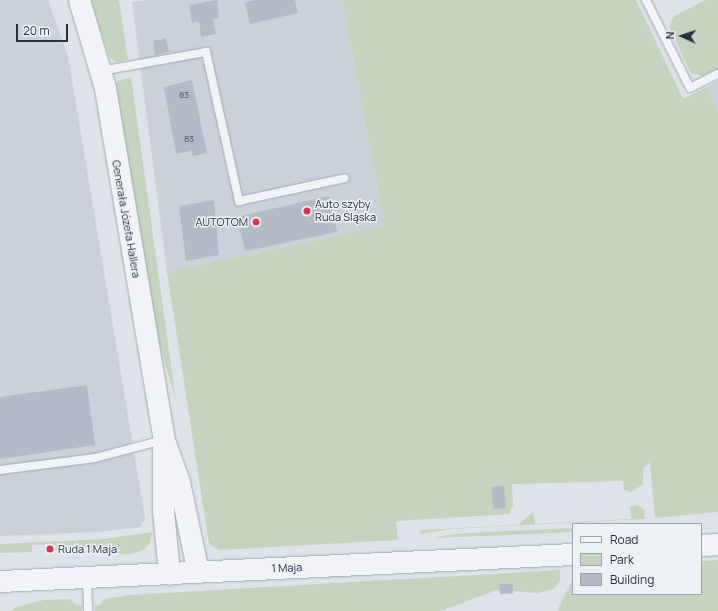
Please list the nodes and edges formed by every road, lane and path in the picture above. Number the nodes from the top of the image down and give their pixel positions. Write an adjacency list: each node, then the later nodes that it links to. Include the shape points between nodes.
1 (79, 0): 3 (street, Generała Józefa Hallera)
2 (646, 0): 4 (lane, via 690,88)
3 (101, 71): 5 (lane, via 206,52 238,201); 6 (street, Generała Józefa Hallera)
4 (718, 74)
5 (344, 178)
6 (164, 440): 7 (lane, via 95,458); 11 (street, Generała Józefa Hallera, via 179,482); 12 (street, Generała Józefa Hallera, via 163,510)
7 (0, 470)
8 (718, 544): 9 (street)
9 (702, 546)
10 (572, 554): 11 (street, 1 Maja)
11 (198, 572): 12 (street, 1 Maja)
12 (170, 574): 13 (street, 1 Maja)
13 (87, 577): 14 (street, 1 Maja); 15 (lane)
14 (0, 581)
15 (88, 611)

